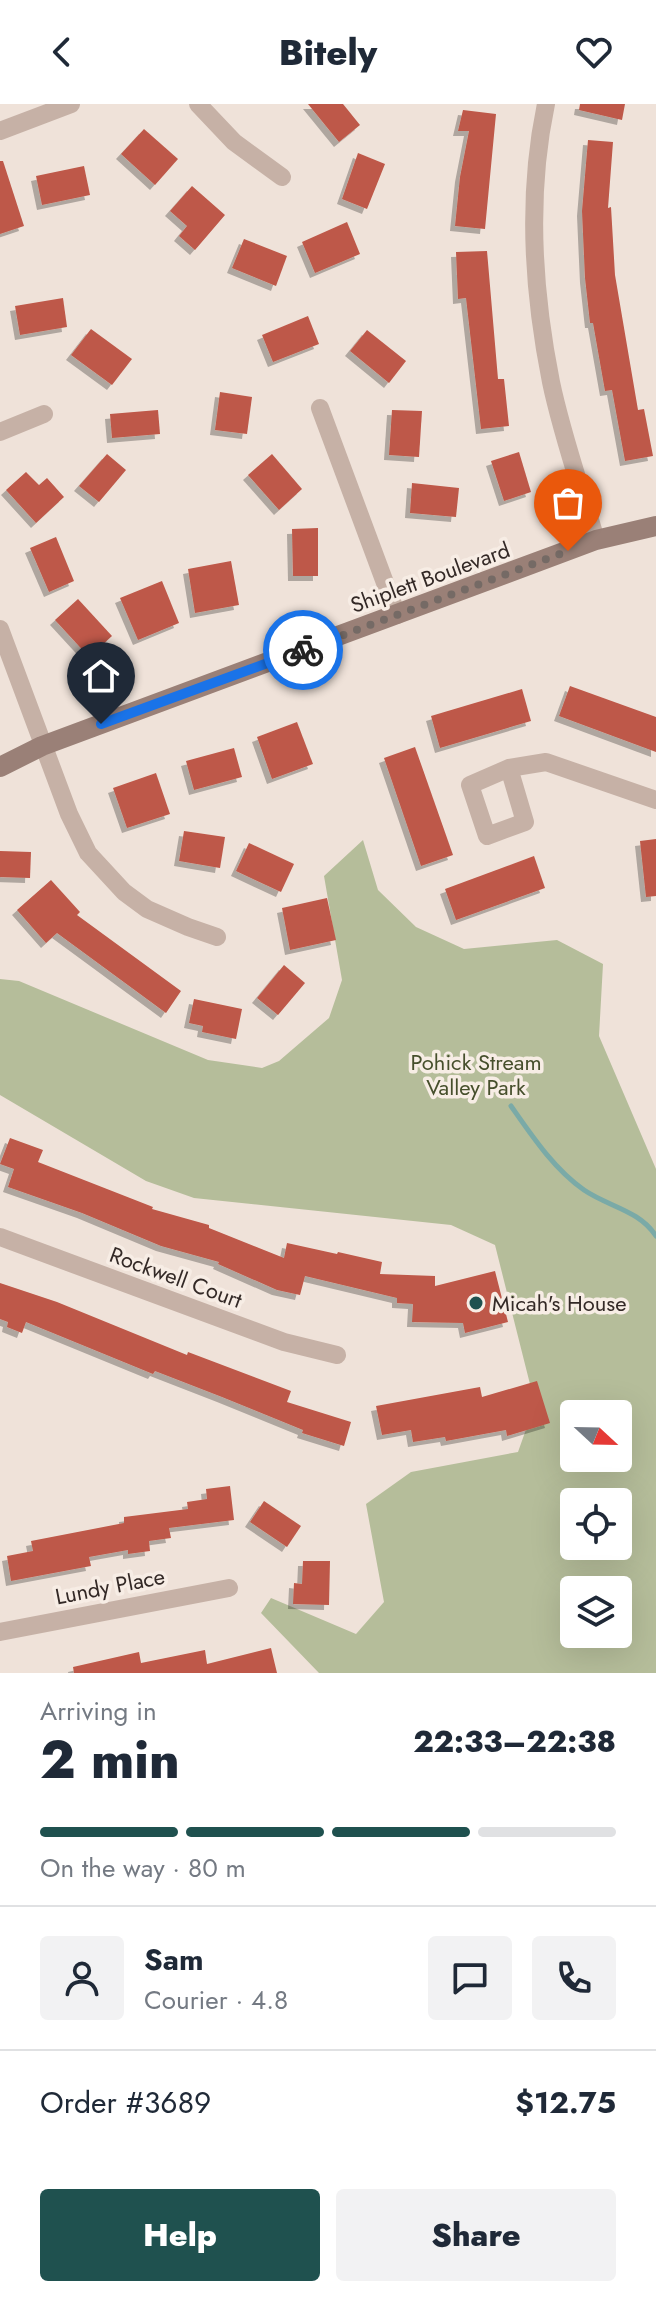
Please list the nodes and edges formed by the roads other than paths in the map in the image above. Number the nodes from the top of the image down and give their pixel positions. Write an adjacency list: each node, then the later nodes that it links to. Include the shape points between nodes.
1 (71, 104): 4 (street)
2 (198, 104): 5 (street, via 234,142)
3 (546, 104): 10 (street, via 536,187 541,326 552,386)
4 (0, 131)
5 (282, 177)
6 (320, 408): 11 (street)
7 (44, 414): 8 (street)
8 (0, 432)
9 (656, 526): 10 (street, Shiplett Boulevard)
10 (596, 540): 11 (street, Shiplett Boulevard)
11 (397, 615): 13 (street, Shiplett Boulevard)
12 (0, 629): 13 (street)
13 (42, 746): 14 (street, Shiplett Boulevard); 17 (street, via 82,843 103,871 147,909)
14 (0, 767)
15 (509, 768): 16 (street, via 546,762)
16 (656, 800)
17 (217, 937)
18 (0, 1237): 19 (street, Rockwell Court, via 284,1342)
19 (337, 1355)
20 (229, 1588): 21 (street, Lundy Place)
21 (0, 1632)

